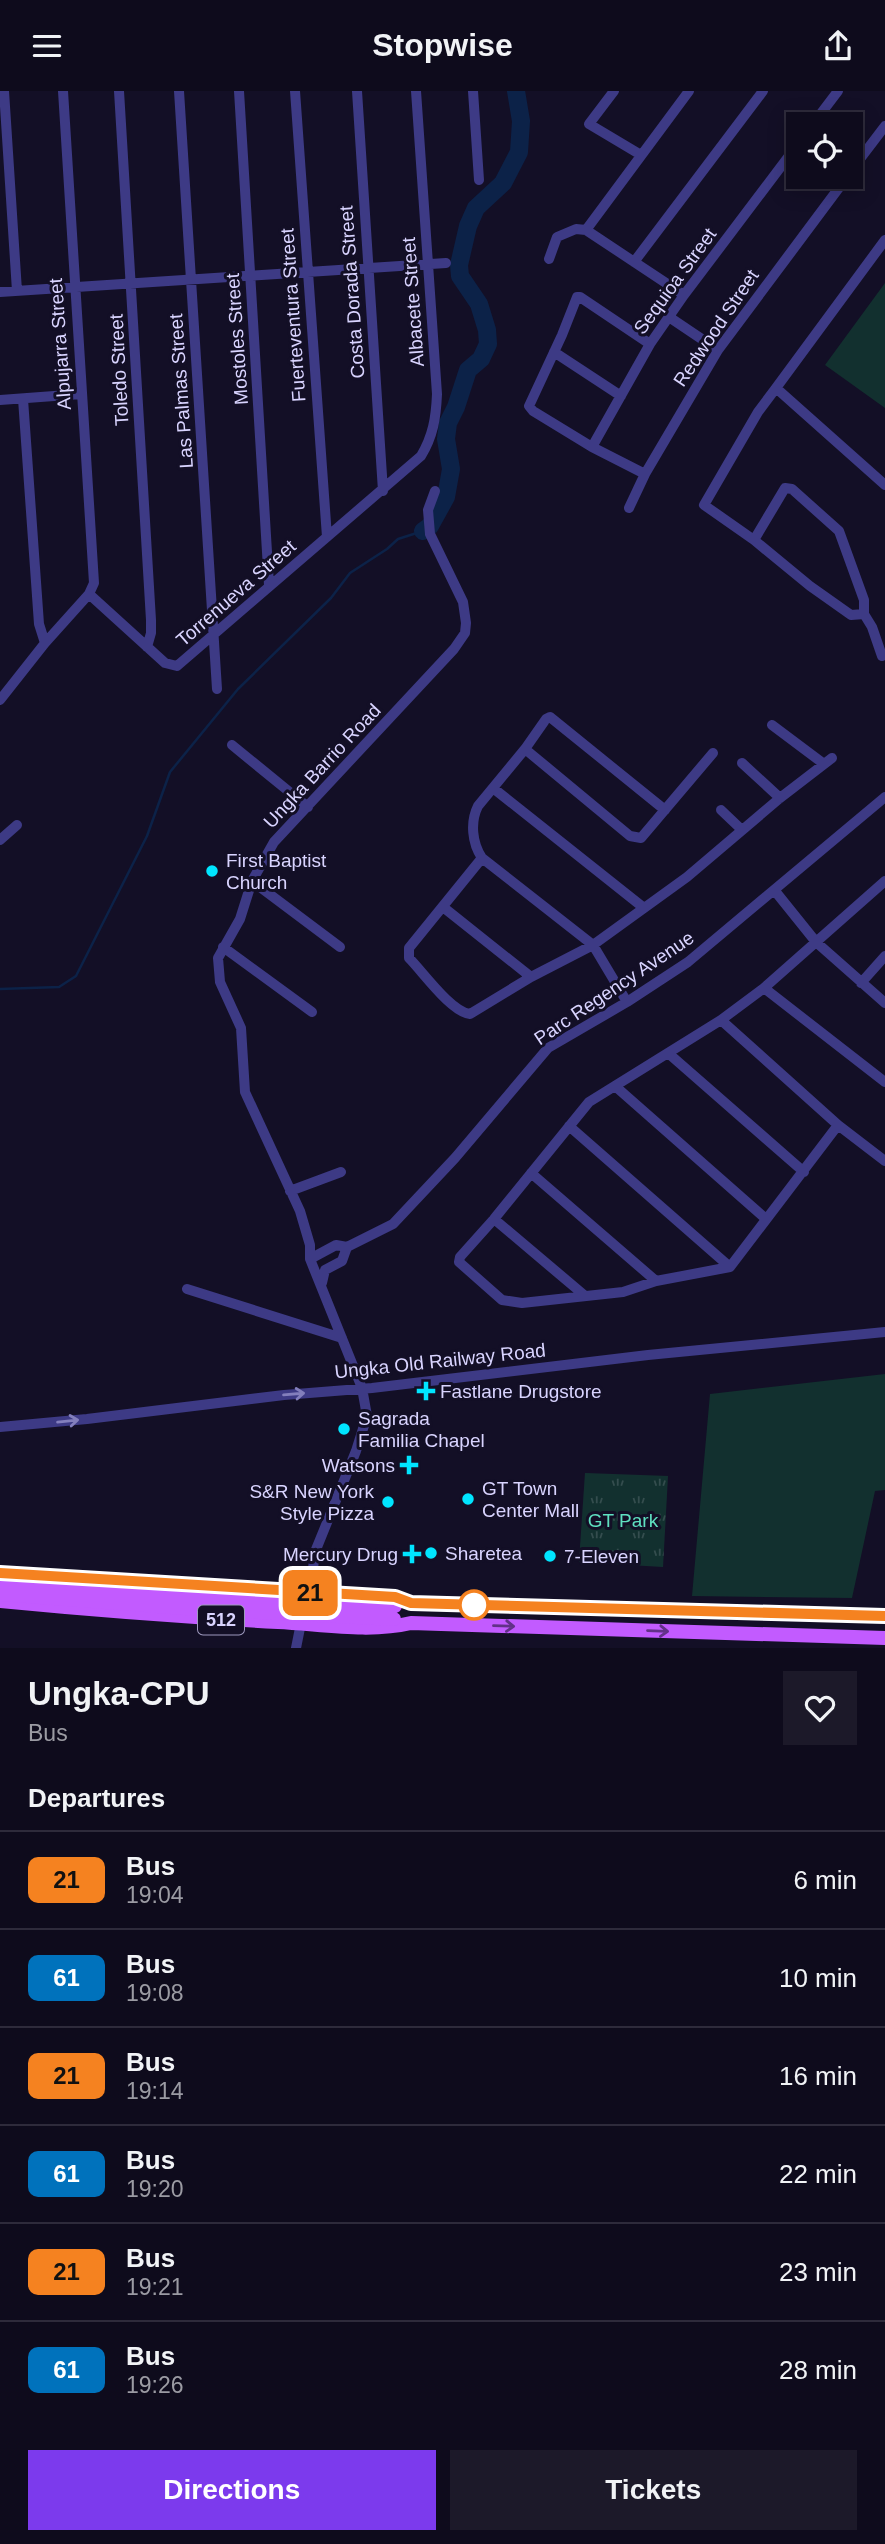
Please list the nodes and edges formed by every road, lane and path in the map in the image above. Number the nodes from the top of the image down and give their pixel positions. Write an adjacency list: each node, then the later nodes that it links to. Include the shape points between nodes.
1 (4, 91): 33 (street)
2 (62, 91): 32 (street, Alpujarra Street)
3 (120, 91): 31 (street, Toledo Street)
4 (179, 91): 30 (street, Las Palmas Street)
5 (239, 91): 29 (street, Mostoles Street)
6 (296, 91): 28 (street, Fuerteventura Street)
7 (357, 91): 27 (street, Costa Dorada Street)
8 (416, 91): 25 (street, Albacete Street)
9 (473, 91): 19 (street)
10 (614, 91): 16 (street, via 589,124)
11 (689, 91): 16 (street)
12 (763, 91): 24 (street)
13 (838, 91): 14 (street)
14 (822, 112)
15 (885, 126): 17 (street)
16 (641, 155): 21 (street)
17 (863, 155)
18 (786, 160): 35 (street, Sequioa Street)
19 (479, 180)
20 (838, 189): 38 (street, Redwood Street)
21 (586, 230): 23 (street, via 557,237); 24 (street)
22 (885, 240): 40 (street)
23 (549, 259)
24 (634, 262): 35 (street)
25 (428, 263): 26 (street); 27 (street); 48 (street, Albacete Street, via 435,424 421,456)
26 (446, 263)
27 (368, 267): 28 (street); 48 (street, Costa Dorada Street)
28 (307, 272): 29 (street); 51 (street, Fuerteventura Street)
29 (250, 275): 30 (street); 53 (street, Mostoles Street)
30 (192, 279): 31 (street); 56 (street, Las Palmas Street)
31 (132, 283): 32 (street); 58 (street, Toledo Street, via 151,620)
32 (74, 287): 33 (street); 41 (street, Alpujarra Street)
33 (17, 291): 34 (street)
34 (0, 292)
35 (684, 295): 36 (street, Sequioa Street)
36 (669, 317): 37 (street, Sequioa Street); 38 (street)
37 (650, 344): 39 (street, via 580,296 574,300); 42 (street, Sequioa Street)
38 (718, 350): 46 (street, Redwood Street)
39 (554, 352): 42 (street); 45 (street, via 529,406)
40 (776, 388): 47 (street); 52 (street, via 705,505)
41 (81, 394): 43 (street); 54 (street, Alpujarra Street, via 94,578)
42 (621, 396): 45 (street, Sequioa Street)
43 (23, 398): 44 (street); 57 (street, via 39,624)
44 (0, 400)
45 (592, 447): 46 (street)
46 (645, 474): 50 (street, Redwood Street)
47 (885, 485)
48 (383, 491): 51 (street, Torrenueva Street)
49 (435, 491): 70 (street, Ungka Barrio Road, via 427,521 463,602 465,632 436,670)
50 (629, 508)
51 (327, 537): 53 (street, Torrenueva Street)
52 (754, 540): 55 (street, via 851,615); 55 (street, via 781,493 792,489 839,531 864,600)
53 (269, 585): 56 (street, Torrenueva Street)
54 (89, 594): 57 (street); 58 (street, Torrenueva Street)
55 (863, 614): 59 (street)
56 (214, 633): 58 (street, Torrenueva Street, via 177,666 165,663); 60 (street, Las Palmas Street)
57 (45, 643): 61 (street)
58 (147, 647)
59 (882, 656)
60 (217, 689)
61 (0, 699)
62 (772, 725): 68 (street, via 828,761)
63 (232, 745): 70 (street)
64 (525, 749): 67 (street); 71 (street, via 630,837 641,838); 71 (street, via 550,717)
65 (713, 753): 71 (street)
66 (742, 763): 68 (street)
67 (493, 789): 76 (street, via 473,817 475,844); 81 (street)
68 (779, 797): 74 (street)
69 (885, 797): 79 (street, Parc Regency Avenue)
70 (308, 807): 77 (street, Ungka Barrio Road, via 274,842)
71 (666, 810)
72 (721, 810): 74 (street)
73 (17, 825): 75 (street)
74 (742, 829): 81 (street)
75 (0, 840)
76 (482, 858): 80 (street); 83 (street)
77 (252, 881): 84 (street, Ungka Barrio Road, via 240,919); 85 (street)
78 (885, 881): 82 (street)
79 (775, 891): 82 (street); 90 (street, Parc Regency Avenue, via 688,962)
80 (443, 907): 87 (street); 87 (street, via 415,937 409,958 457,1008 470,1014)
81 (644, 908): 83 (street)
82 (816, 942): 88 (street); 89 (street)
83 (593, 944): 87 (street); 90 (street)
84 (223, 947): 92 (street); 103 (street, Ungka Barrio Road, via 218,962 220,982 241,1028 245,1092)
85 (340, 947)
86 (885, 956): 88 (street)
87 (531, 977)
88 (860, 983): 91 (street)
89 (764, 988): 93 (street); 95 (street)
90 (627, 1002): 106 (street, Parc Regency Avenue, via 548,1048 393,1224)
91 (885, 1003)
92 (313, 1012)
93 (721, 1020): 94 (street); 97 (street)
94 (668, 1053): 96 (street); 101 (street)
95 (885, 1082)
96 (615, 1087): 98 (street, via 589,1102); 105 (street)
97 (838, 1125): 99 (street); 101 (street)
98 (569, 1126): 102 (street); 108 (street)
99 (885, 1161)
100 (341, 1172): 103 (street)
101 (804, 1172): 105 (street)
102 (531, 1173): 104 (street); 109 (street)
103 (290, 1191): 107 (street, Ungka Barrio Road, via 308,1234)
104 (494, 1219): 112 (street); 112 (street, via 459,1262 492,1293 510,1303)
105 (766, 1219): 108 (street)
106 (346, 1247): 107 (street, via 336,1245); 110 (street, via 342,1261 325,1270)
107 (310, 1259): 110 (street, Ungka Barrio Road)
108 (730, 1267): 109 (street)
109 (656, 1281): 112 (street, via 623,1292)
110 (321, 1286): 114 (street, Ungka Barrio Road)
111 (187, 1289): 114 (street)
112 (584, 1295)
113 (885, 1332): 115 (street, Ungka Old Railway Road)
114 (342, 1338): 115 (street, Ungka Barrio Road)
115 (362, 1388): 116 (street, Ungka Old Railway Road, one-way to 115); 120 (street, Ungka Barrio Road, via 367,1416 315,1552)
116 (0, 1427)
117 (0, 1573): 119 (main road, 512)
118 (0, 1580): 126 (main road, 512, bridge)
119 (117, 1580): 120 (main road, 512); 125 (main road)
120 (310, 1593): 123 (main road, 512, via 395,1597)
121 (0, 1594): 126 (main road, 512, bridge, via 184,1608)
122 (0, 1601): 125 (main road, 512)
123 (411, 1603): 124 (main road, 512); 126 (main road, 512)
124 (591, 1608): 127 (main road, 512); 130 (main road)
125 (114, 1611): 128 (main road, 512)
126 (395, 1613): 129 (main road, 512)
127 (885, 1616)
128 (301, 1623): 129 (main road, 512, via 394,1627); 132 (street)
129 (411, 1623): 130 (main road, 512, one-way to 130)
130 (590, 1629): 131 (main road, 512, one-way to 131)
131 (885, 1638)
132 (296, 1648)

